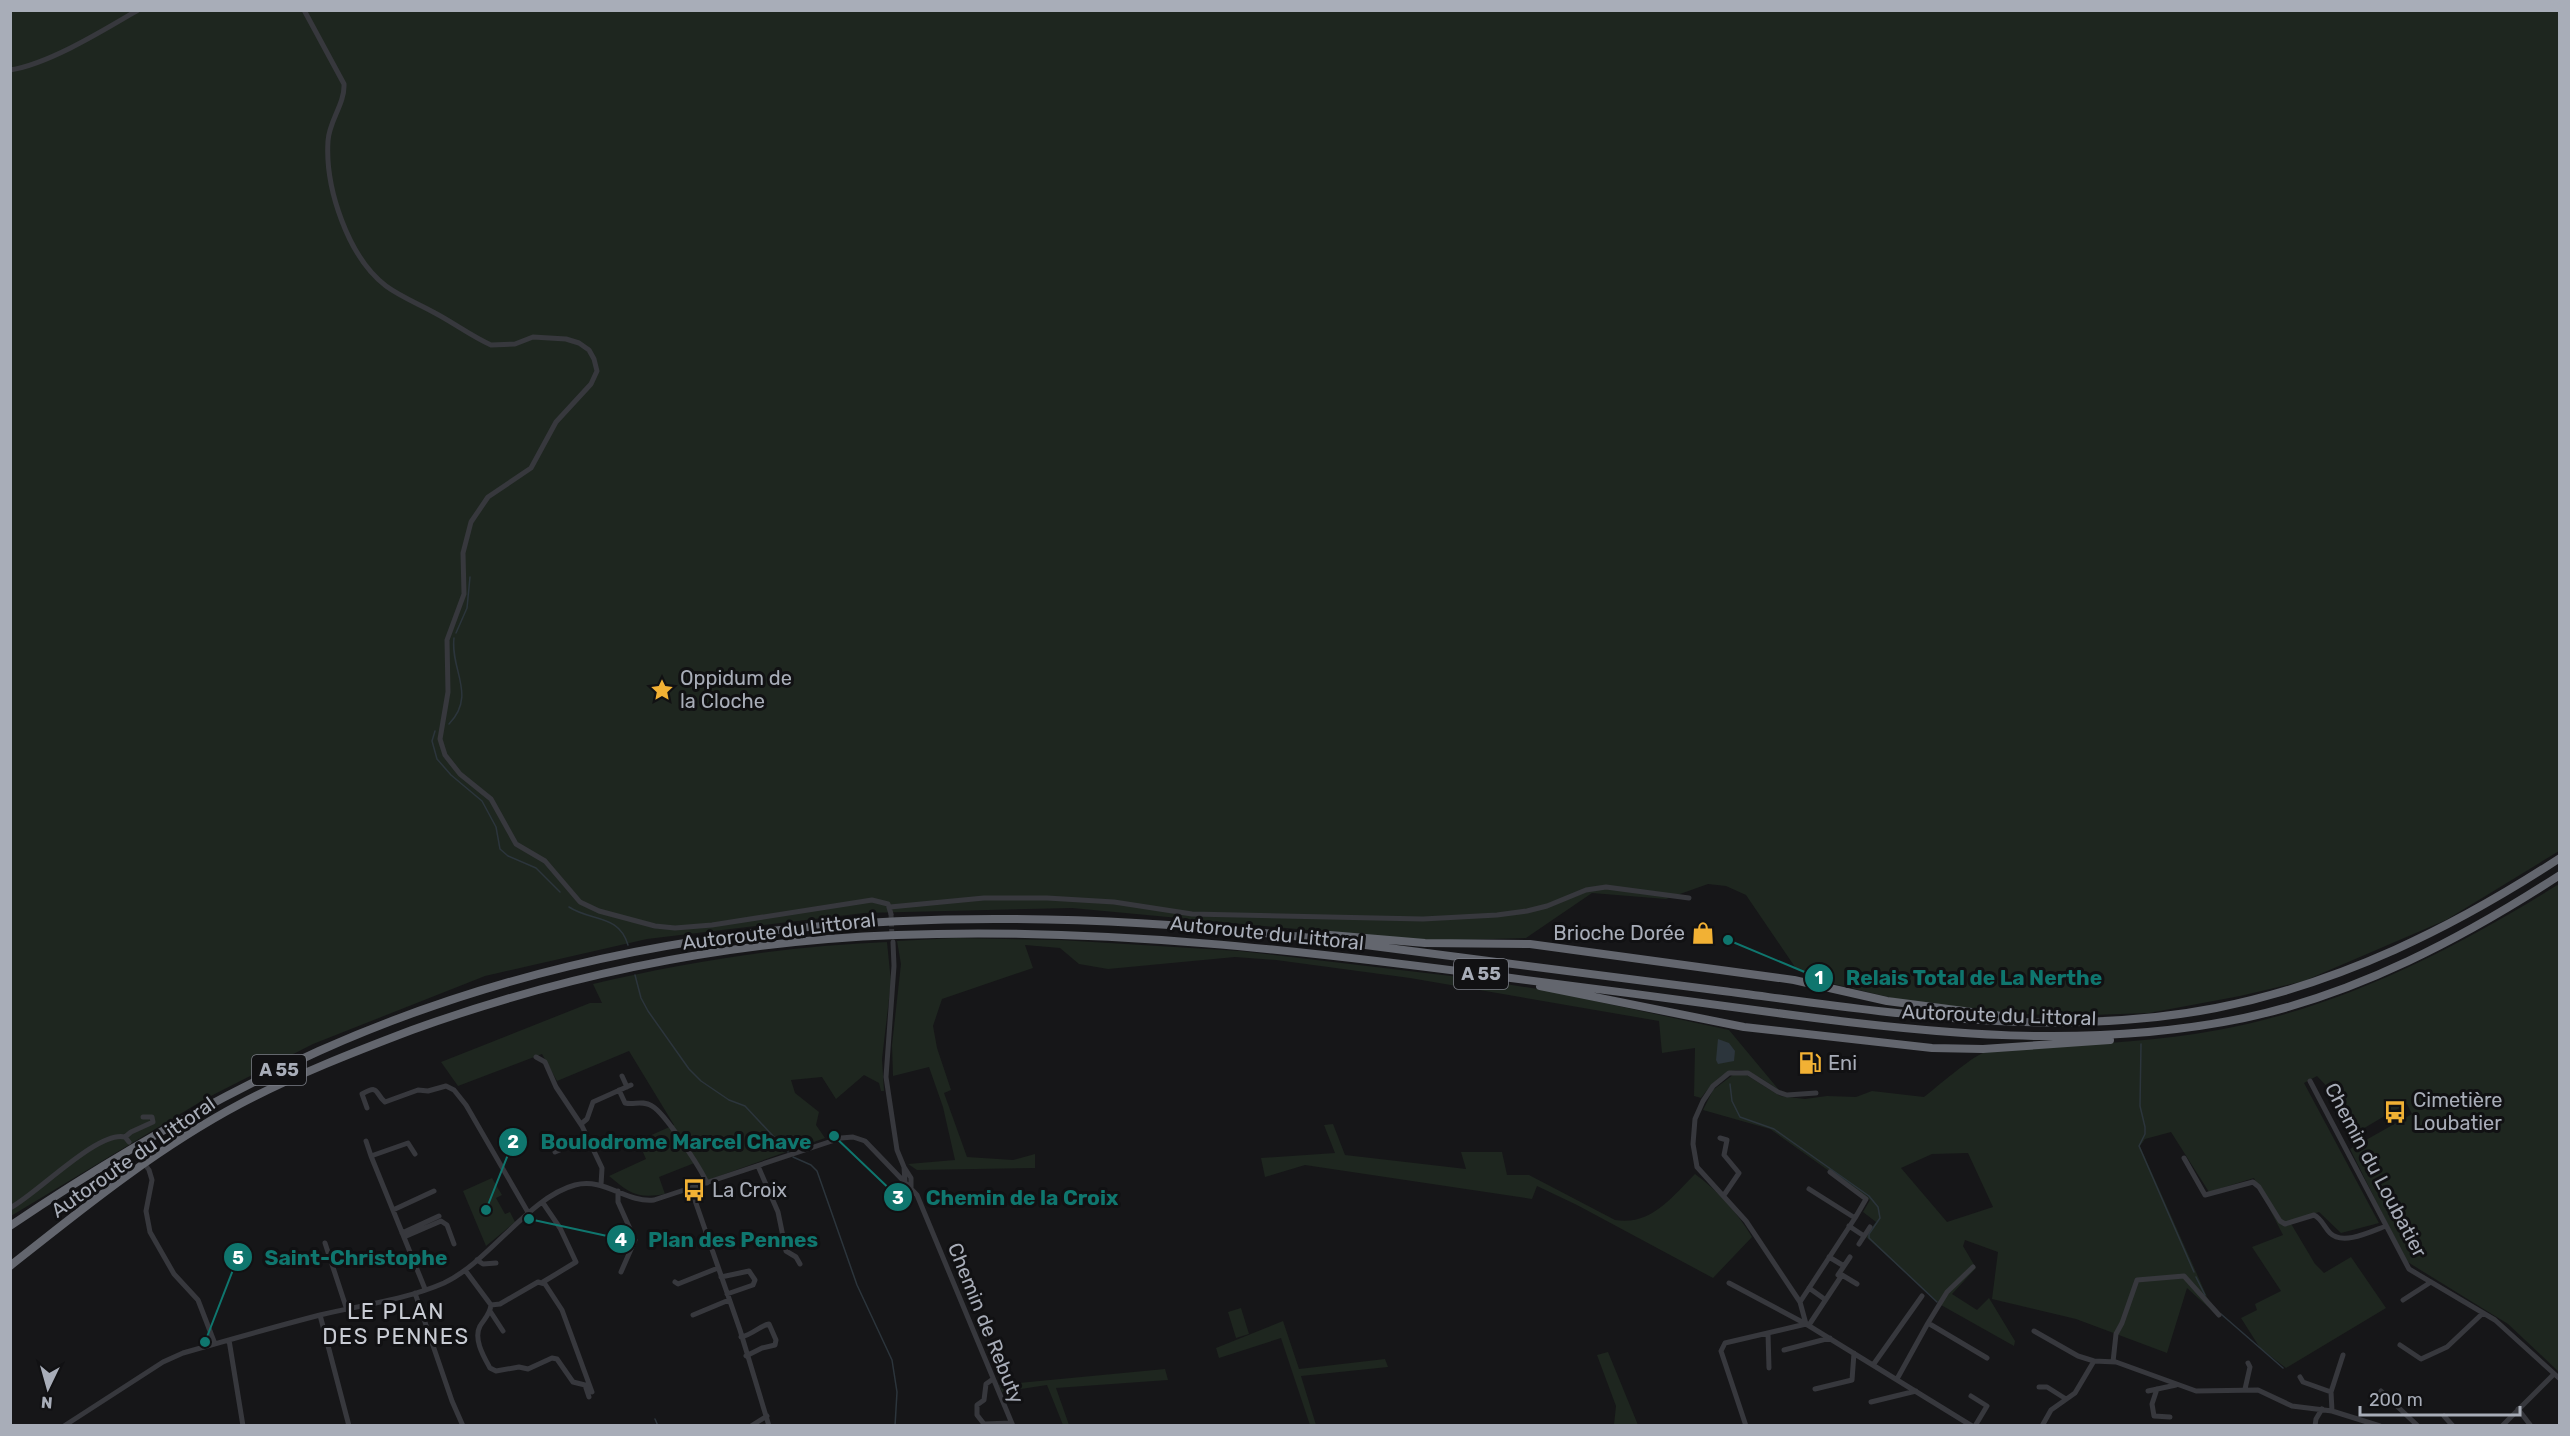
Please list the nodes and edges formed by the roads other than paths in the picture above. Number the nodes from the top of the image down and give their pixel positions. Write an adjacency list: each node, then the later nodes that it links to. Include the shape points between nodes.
1 (138, 10): 3 (street, via 80,43 22,69)
2 (304, 10): 7 (street, via 344,84 328,142 332,192 350,237 370,269 396,293 478,339 502,346 533,337 566,339 589,350 596,365 591,384 556,422 531,468 488,496 471,522 463,553 464,594 447,640 448,692 441,727 441,747 456,770 491,799 516,844 545,861 588,907 675,928 872,900)
3 (10, 70)
4 (2559, 858): 13 (highway, Autoroute du Littoral / A 55, via 2439,930 2379,959 2312,984 2215,1008 2162,1016)
5 (2559, 875): 12 (highway, Autoroute du Littoral / A 55, via 2444,944 2381,973 2318,997)
6 (1689, 898): 7 (street, via 1606,887 1527,911 1423,918 1192,914 1114,902 1047,898 984,898)
7 (890, 907): 8 (street)
8 (891, 914)
9 (1233, 929): 13 (highway, Autoroute du Littoral / A 55, via 1887,1011 1987,1021); 13 (highway, via 1425,943 1530,944 1808,982 1910,1005); 50 (highway, Autoroute du Littoral / A 55, via 994,918 895,920 792,927 695,940 560,969 425,1010 322,1050 203,1108 113,1159)
10 (893, 942): 32 (street, Chemin de Rebuty, via 886,1077 897,1150)
11 (1408, 964): 12 (highway, Autoroute du Littoral / A 55, via 1959,1033 2097,1036); 12 (highway, via 1744,1027 1932,1048 1983,1049 2128,1039 2193,1031); 64 (highway, Autoroute du Littoral / A 55, via 1156,939 993,933 794,942 644,965 442,1020 270,1089 159,1154)
12 (2243, 1018)
13 (2066, 1022)
14 (536, 1058): 21 (street, via 545,1062 556,1087)
15 (622, 1076): 17 (street, via 629,1086)
16 (2310, 1081): 52 (street, Chemin du Loubatier)
17 (620, 1090): 21 (street, via 592,1103); 36 (street, via 626,1104 647,1103 666,1117)
18 (1816, 1093): 43 (street, via 1793,1096 1778,1092 1739,1071 1725,1075 1713,1086 1697,1113 1693,1144 1697,1167)
19 (367, 1108): 47 (street, via 362,1094 374,1089 385,1102 418,1090 451,1087 466,1105)
20 (143, 1117): 22 (street, via 153,1117 153,1122)
21 (581, 1124): 23 (street)
22 (125, 1137): 26 (street); 45 (street, via 116,1136 90,1148)
23 (588, 1138): 27 (street); 37 (street, via 602,1168)
24 (1720, 1138): 43 (street, via 1727,1140 1724,1155 1739,1173)
25 (366, 1141): 29 (street)
26 (129, 1142)
27 (555, 1152)
28 (415, 1154): 29 (street, via 408,1143)
29 (371, 1156): 46 (street)
30 (2184, 1158): 52 (street, via 2205,1195 2253,1182 2285,1224 2314,1215 2338,1237 2353,1237)
31 (758, 1166): 35 (street, via 853,1137 868,1144); 36 (street); 63 (street, via 778,1212 786,1251)
32 (904, 1167): 35 (street, Chemin de Rebuty); 38 (street, Chemin de Rebuty, via 911,1178)
33 (149, 1170): 101 (street, via 152,1180 146,1210 150,1232 174,1274 198,1300)
34 (1830, 1172): 49 (street, via 1866,1199)
35 (905, 1182): 38 (street)
36 (707, 1183): 39 (street)
37 (601, 1185): 42 (street); 44 (street, via 573,1185)
38 (911, 1188): 115 (street, Chemin de Rebuty, via 920,1199)
39 (691, 1189): 42 (street, via 649,1200); 67 (street)
40 (1809, 1189): 49 (street)
41 (434, 1191): 46 (street)
42 (618, 1191): 69 (street, via 618,1202 635,1240)
43 (1724, 1195): 85 (street)
44 (543, 1203): 47 (street); 72 (street, via 576,1261)
45 (10, 1208)
46 (393, 1210): 54 (street)
47 (529, 1214): 61 (street)
48 (440, 1216): 54 (street)
49 (1855, 1218): 51 (street)
50 (10, 1226)
51 (1849, 1226): 55 (street); 59 (street)
52 (2386, 1226): 74 (street, Chemin du Loubatier, via 2409,1269)
53 (1870, 1227): 55 (street)
54 (403, 1235): 57 (street, via 441,1221 447,1225); 78 (street)
55 (1864, 1236): 58 (street)
56 (325, 1243): 88 (street)
57 (454, 1244)
58 (1858, 1244)
59 (1829, 1257): 65 (street); 77 (street)
60 (1850, 1257): 65 (street)
61 (477, 1260): 62 (street, via 483,1264); 68 (street)
62 (496, 1263)
63 (800, 1264)
64 (10, 1266)
65 (1844, 1266): 70 (street)
66 (1973, 1267): 93 (street, via 1947,1292)
67 (718, 1269): 71 (street); 73 (street)
68 (465, 1270): 78 (street); 87 (street)
69 (621, 1272)
70 (1838, 1275)
71 (721, 1277): 82 (street); 82 (street, via 749,1270 755,1280 753,1285)
72 (543, 1282): 87 (street); 87 (street, via 562,1310 590,1395 585,1385 573,1382 556,1359 528,1369 490,1368 478,1333)
73 (675, 1282)
74 (2431, 1282): 84 (street); 89 (street, Chemin du Loubatier)
75 (1729, 1283): 94 (street)
76 (1857, 1284): 94 (street, via 1842,1275)
77 (1809, 1288): 83 (street); 85 (street)
78 (425, 1289): 80 (street)
79 (1828, 1289): 83 (street)
80 (415, 1293): 88 (street); 139 (street)
81 (1922, 1296): 111 (street)
82 (728, 1297): 90 (street); 98 (street)
83 (1822, 1298): 86 (street)
84 (2403, 1300)
85 (1800, 1302): 94 (street)
86 (1817, 1306)
87 (491, 1308): 95 (street)
88 (347, 1310): 92 (street)
89 (2483, 1314): 102 (street, via 2447,1347 2421,1359); 114 (street, Chemin du Loubatier, via 2518,1339)
90 (693, 1315)
91 (2220, 1315): 109 (street, via 2184,1276 2138,1280 2116,1334)
92 (320, 1316): 100 (street); 138 (street)
93 (1928, 1323): 107 (street); 116 (street)
94 (1807, 1324): 97 (street); 99 (street)
95 (503, 1331)
96 (2034, 1331): 108 (street)
97 (1768, 1333): 112 (street); 142 (street, via 1725,1343 1721,1351)
98 (741, 1337): 106 (street); 106 (street, via 769,1324 777,1340 775,1345)
99 (1830, 1338): 103 (street); 104 (street)
100 (229, 1340): 101 (street); 137 (street)
101 (215, 1344): 136 (street, via 163,1362)
102 (2400, 1345)
103 (1784, 1350)
104 (1854, 1353): 111 (street); 119 (street, via 1852,1380)
105 (2343, 1355): 125 (street)
106 (746, 1356): 132 (street)
107 (1987, 1358)
108 (2094, 1361): 109 (street); 127 (street, via 2075,1393)
109 (2113, 1362): 117 (street)
110 (2248, 1363): 121 (street)
111 (1873, 1365): 116 (street)
112 (1769, 1368)
113 (2300, 1377): 125 (street, via 2303,1382)
114 (2557, 1377): 129 (street)
115 (993, 1379): 135 (street, Chemin de Rebuty); 135 (street, via 986,1384 984,1400 976,1405 977,1415 984,1424)
116 (1897, 1379): 122 (street)
117 (2178, 1385): 120 (street); 121 (street, via 2196,1391)
118 (2039, 1387): 127 (street, via 2047,1387)
119 (1815, 1389)
120 (2157, 1389): 123 (street); 134 (street, via 2152,1404 2154,1416)
121 (2245, 1389): 130 (street, via 2258,1390 2292,1406)
122 (1916, 1391): 128 (street); 143 (street)
123 (2148, 1391)
124 (2381, 1391): 147 (street)
125 (2331, 1392): 131 (street)
126 (1971, 1396): 143 (street, via 1987,1406)
127 (2066, 1399): 144 (street, via 2051,1410)
128 (1870, 1402)
129 (2518, 1409): 149 (street); 150 (street)
130 (2322, 1410): 131 (street); 145 (street)
131 (2332, 1411): 146 (street)
132 (767, 1416): 140 (street); 141 (street)
133 (2444, 1416): 148 (street)
134 (2170, 1417)
135 (1012, 1424)
136 (64, 1425)
137 (243, 1425)
138 (349, 1425)
139 (463, 1425)
140 (751, 1425)
141 (769, 1425)
142 (1746, 1425)
143 (1974, 1425)
144 (2042, 1425)
145 (2315, 1425)
146 (2376, 1425)
147 (2418, 1425)
148 (2454, 1425)
149 (2502, 1425)
150 (2531, 1425)

